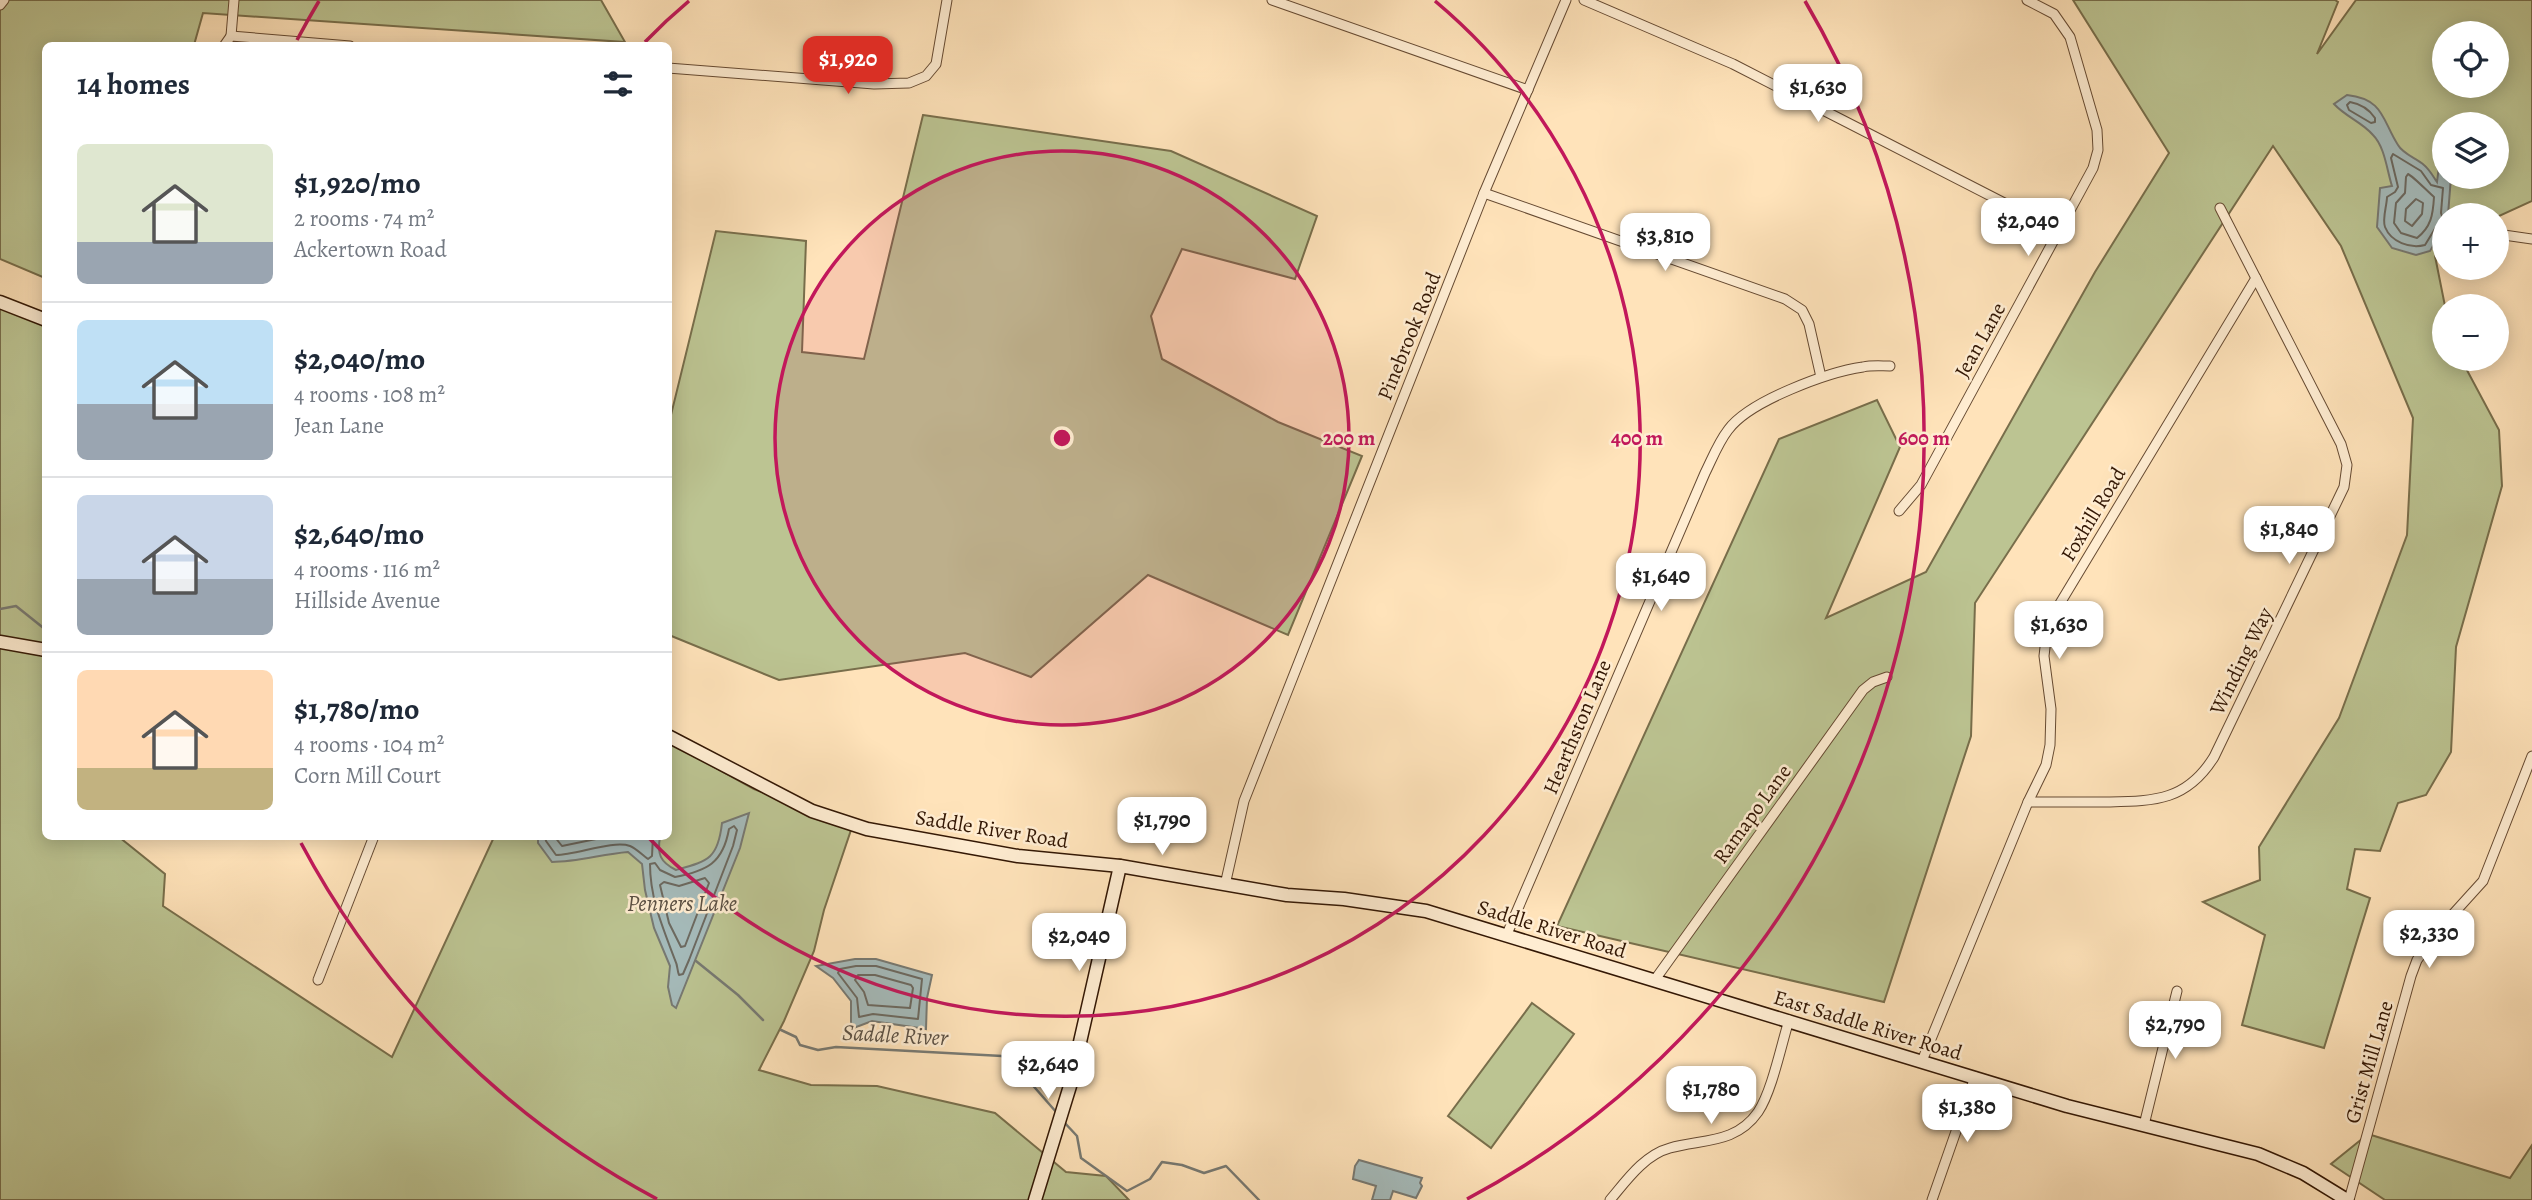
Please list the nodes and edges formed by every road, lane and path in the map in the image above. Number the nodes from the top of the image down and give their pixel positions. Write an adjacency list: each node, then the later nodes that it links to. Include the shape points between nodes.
1 (4, 0): 8 (street)
2 (234, 0): 9 (street)
3 (947, 0): 12 (street, via 936,64 926,76 909,83)
4 (1272, 0): 13 (street)
5 (1566, 0): 13 (street, Pinebrook Road)
6 (1584, 0): 16 (street, via 1733,64)
7 (2027, 0): 16 (street, Jean Lane, via 2063,24 2097,130 2093,168)
8 (0, 5)
9 (231, 36): 10 (street); 11 (street)
10 (227, 42)
11 (302, 42)
12 (672, 68)
13 (1528, 90): 14 (street, Pinebrook Road)
14 (1484, 193): 23 (street, via 1785,299 1802,310 1809,324); 33 (street, Pinebrook Road, via 1244,801)
15 (2220, 208): 19 (street, Winding Way)
16 (2059, 231): 24 (street, Jean Lane, via 1921,485)
17 (2509, 235): 18 (street)
18 (2532, 239)
19 (2256, 278): 30 (street, Foxhill Road, via 2056,610 2044,656 2050,745); 30 (street, Winding Way, via 2341,444 2347,466 2344,487 2214,757 2198,778 2175,794 2148,802)
20 (0, 302): 21 (main road)
21 (42, 318)
22 (1890, 366): 23 (street, Hearthston Lane, via 1865,366)
23 (1821, 377): 34 (street, Hearthston Lane, via 1742,415 1728,430 1705,473)
24 (1899, 511)
25 (0, 642): 26 (main road)
26 (42, 649)
27 (1887, 677): 36 (street, Ramapo Lane, via 1863,690)
28 (672, 738): 32 (main road, Saddle River Road, via 812,811 867,829 1018,856)
29 (2532, 756): 45 (street, Grist Mill Lane, via 2483,881 2417,960)
30 (2028, 802): 39 (street, Foxhill Road)
31 (372, 840): 35 (street)
32 (1120, 866): 33 (main road, Saddle River Road); 42 (main road, via 1070,1086)
33 (1225, 886): 34 (main road, Saddle River Road, via 1426,911)
34 (1507, 934): 36 (main road, Saddle River Road)
35 (318, 980)
36 (1654, 981): 38 (main road, East Saddle River Road)
37 (2177, 991): 41 (street)
38 (1789, 1020): 39 (main road, East Saddle River Road); 43 (street, via 1765,1097 1748,1124 1725,1138 1656,1154)
39 (1922, 1061): 40 (main road, East Saddle River Road)
40 (1975, 1077): 41 (main road, East Saddle River Road); 44 (street)
41 (2144, 1125): 45 (main road, East Saddle River Road, via 2258,1154 2303,1173)
42 (1035, 1200)
43 (1609, 1200)
44 (1931, 1200)
45 (2348, 1200)

